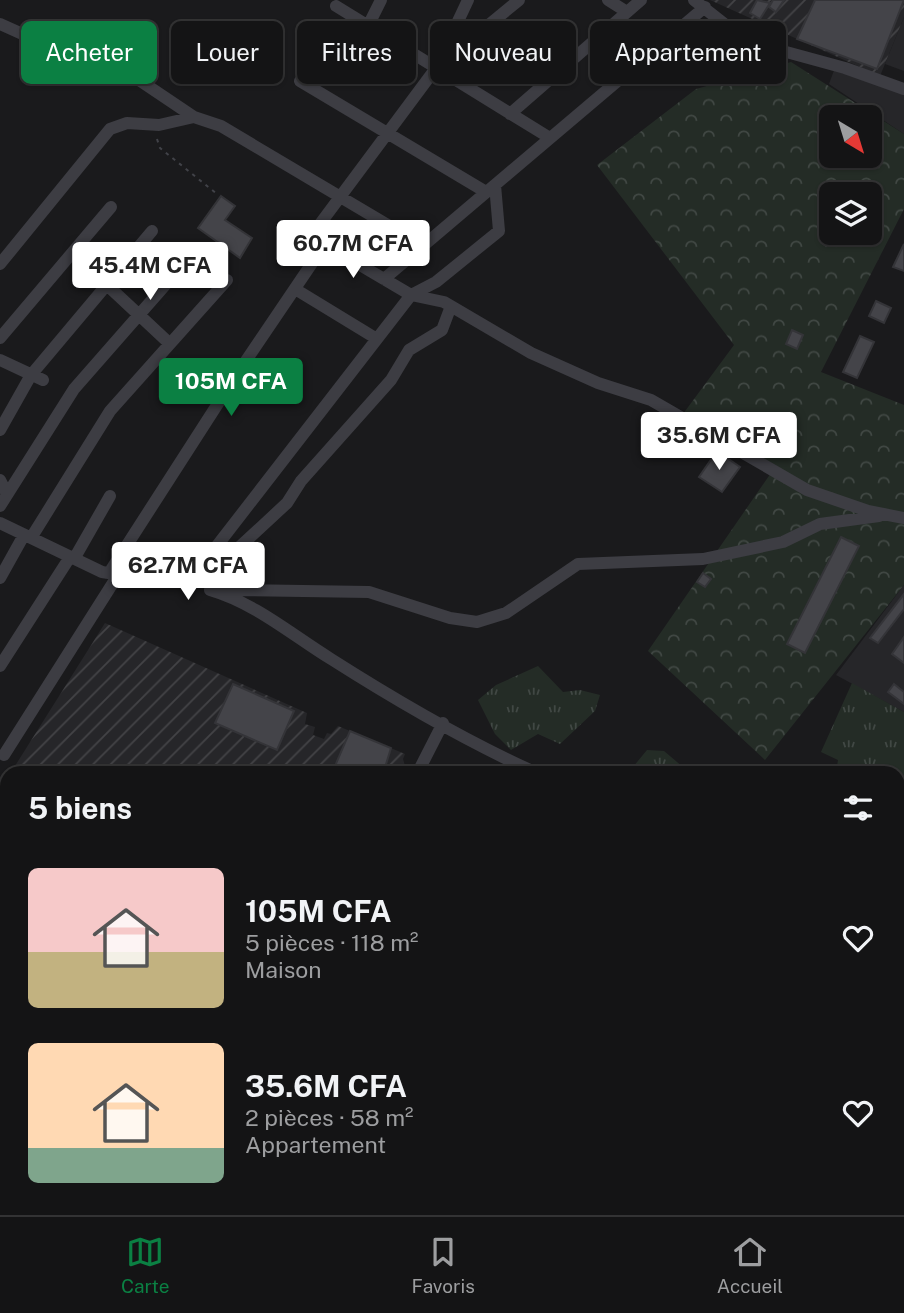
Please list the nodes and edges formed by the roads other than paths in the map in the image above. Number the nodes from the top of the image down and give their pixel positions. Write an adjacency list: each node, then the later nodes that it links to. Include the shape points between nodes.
1 (381, 0): 10 (street)
2 (468, 0): 11 (street)
3 (519, 0): 12 (street)
4 (608, 0): 8 (street)
5 (641, 0): 8 (street)
6 (700, 4): 17 (street, via 746,41); 21 (street)
7 (336, 6): 9 (street)
8 (627, 12): 18 (street)
9 (360, 21)
10 (370, 21)
11 (458, 21)
12 (493, 21)
13 (0, 24): 19 (street, via 118,77 139,80)
14 (430, 76): 20 (street)
15 (305, 84): 20 (street)
16 (462, 84): 18 (street)
17 (904, 89)
18 (510, 114): 21 (street)
19 (194, 117): 23 (street, via 220,126); 29 (street, via 159,125 127,123 110,129)
20 (389, 134): 22 (street); 23 (street)
21 (550, 138): 22 (street)
22 (490, 189): 27 (street); 34 (street, via 499,231 436,282)
23 (341, 197): 26 (street, via 311,236); 27 (street)
24 (111, 206): 37 (street)
25 (152, 231): 32 (street)
26 (325, 244): 30 (street); 33 (street)
27 (423, 246): 30 (street)
28 (188, 259): 36 (street)
29 (0, 264)
30 (383, 279): 34 (street)
31 (228, 280): 39 (street)
32 (107, 285): 36 (street); 41 (street)
33 (295, 289): 38 (street); 51 (street)
34 (411, 295): 35 (street); 38 (street)
35 (451, 306): 46 (street, via 531,353 650,400 807,491); 54 (street, via 442,330 409,350 391,380 301,481 287,503 223,560)
36 (139, 314): 39 (street); 45 (street, via 74,388)
37 (0, 338)
38 (377, 339): 54 (street)
39 (169, 343): 49 (street, via 110,411)
40 (0, 360): 41 (street)
41 (37, 377): 42 (street)
42 (0, 430)
43 (0, 481): 45 (street)
44 (110, 496): 50 (street)
45 (4, 500)
46 (887, 515): 47 (street); 54 (street, via 820,524 783,542 703,559 590,561 506,613 477,622 369,592 240,590)
47 (904, 518)
48 (0, 523): 49 (street)
49 (28, 537): 50 (street); 53 (street)
50 (72, 558): 51 (street); 55 (street)
51 (114, 574): 52 (street); 57 (street)
52 (132, 577): 54 (street, via 172,574); 56 (street, via 178,582 221,594 260,612 366,681)
53 (0, 578)
54 (192, 578)
55 (0, 666)
56 (443, 723): 58 (street); 59 (street)
57 (4, 755)
58 (421, 766)
59 (522, 766)

